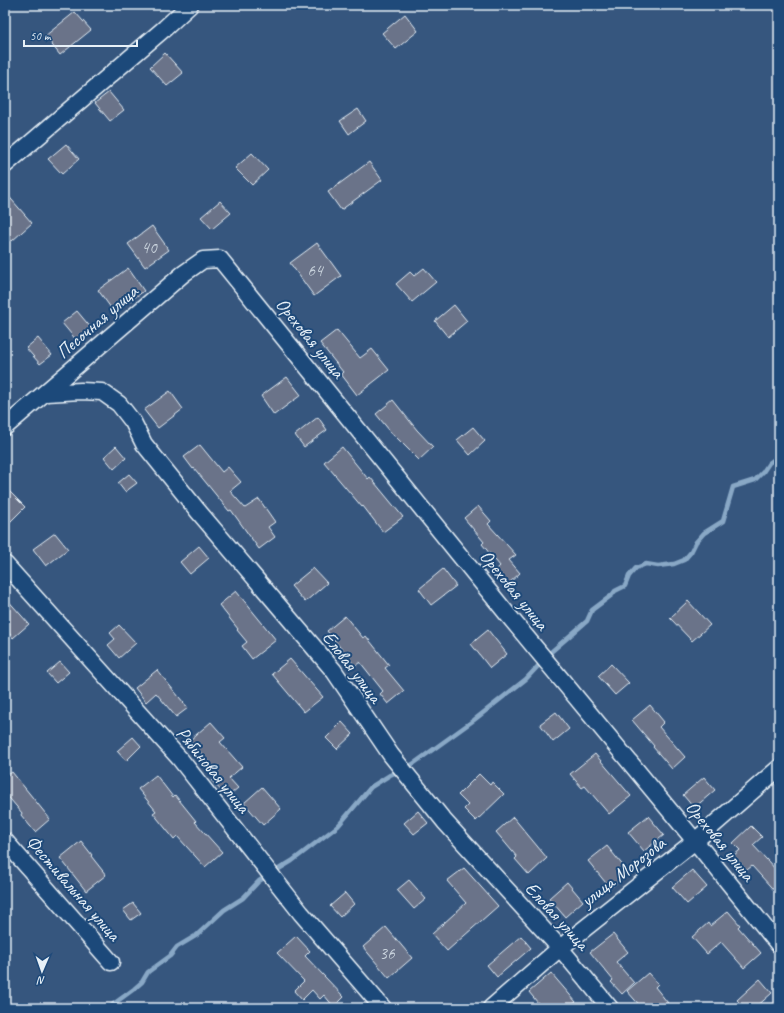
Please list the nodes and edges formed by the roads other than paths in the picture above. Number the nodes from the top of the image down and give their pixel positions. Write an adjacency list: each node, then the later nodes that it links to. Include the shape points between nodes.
1 (190, 5): 2 (street)
2 (5, 165)
3 (220, 259): 4 (street, Песочная улица, via 203,260 183,274); 9 (street, Ореховая улица)
4 (46, 393): 5 (street, Песочная улица); 11 (street, Еловая улица, via 81,390 102,392 119,404 133,422 144,444 334,671 410,778 446,822)
5 (5, 427)
6 (5, 564): 13 (street, Рябиновая улица, via 180,759 301,913)
7 (779, 768): 9 (street, улица Морозова)
8 (5, 841): 12 (street, Фестивальная улица)
9 (695, 841): 10 (street, Ореховая улица); 11 (street, улица Морозова)
10 (779, 945)
11 (560, 948): 14 (street, улица Морозова); 15 (street, Еловая улица)
12 (111, 962)
13 (383, 1008)
14 (491, 1008)
15 (610, 1008)

